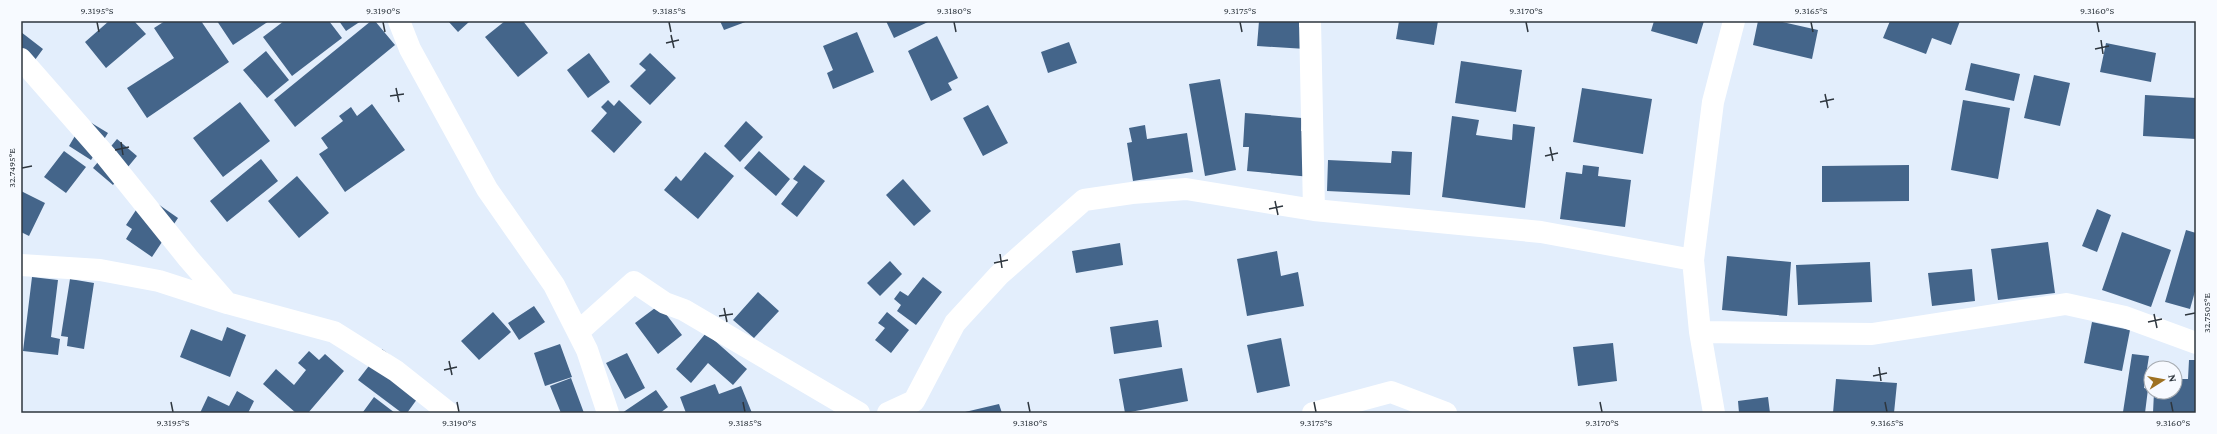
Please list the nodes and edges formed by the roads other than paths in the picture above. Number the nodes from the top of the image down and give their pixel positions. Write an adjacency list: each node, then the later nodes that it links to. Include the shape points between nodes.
1 (398, 21): 9 (street, via 410,49 487,189 554,285)
2 (1310, 21): 5 (street)
3 (1734, 21): 6 (street, via 1713,102)
4 (21, 59): 8 (street, via 106,156)
5 (1314, 210): 6 (street, via 1542,232); 15 (street, via 1186,189 1084,200 999,275 955,323 914,401)
6 (1693, 260): 10 (street)
7 (21, 265): 8 (street, via 100,270 159,281)
8 (227, 303): 12 (street, via 334,332 396,371)
9 (578, 332): 13 (street, via 587,350); 14 (street, via 634,282 665,303 684,310)
10 (1700, 332): 11 (street, via 1872,334 2066,304 2125,317); 18 (street)
11 (2196, 343)
12 (444, 411)
13 (608, 413)
14 (858, 413)
15 (888, 413)
16 (1313, 413): 17 (street, via 1392,392)
17 (1446, 413)
18 (1714, 413)

